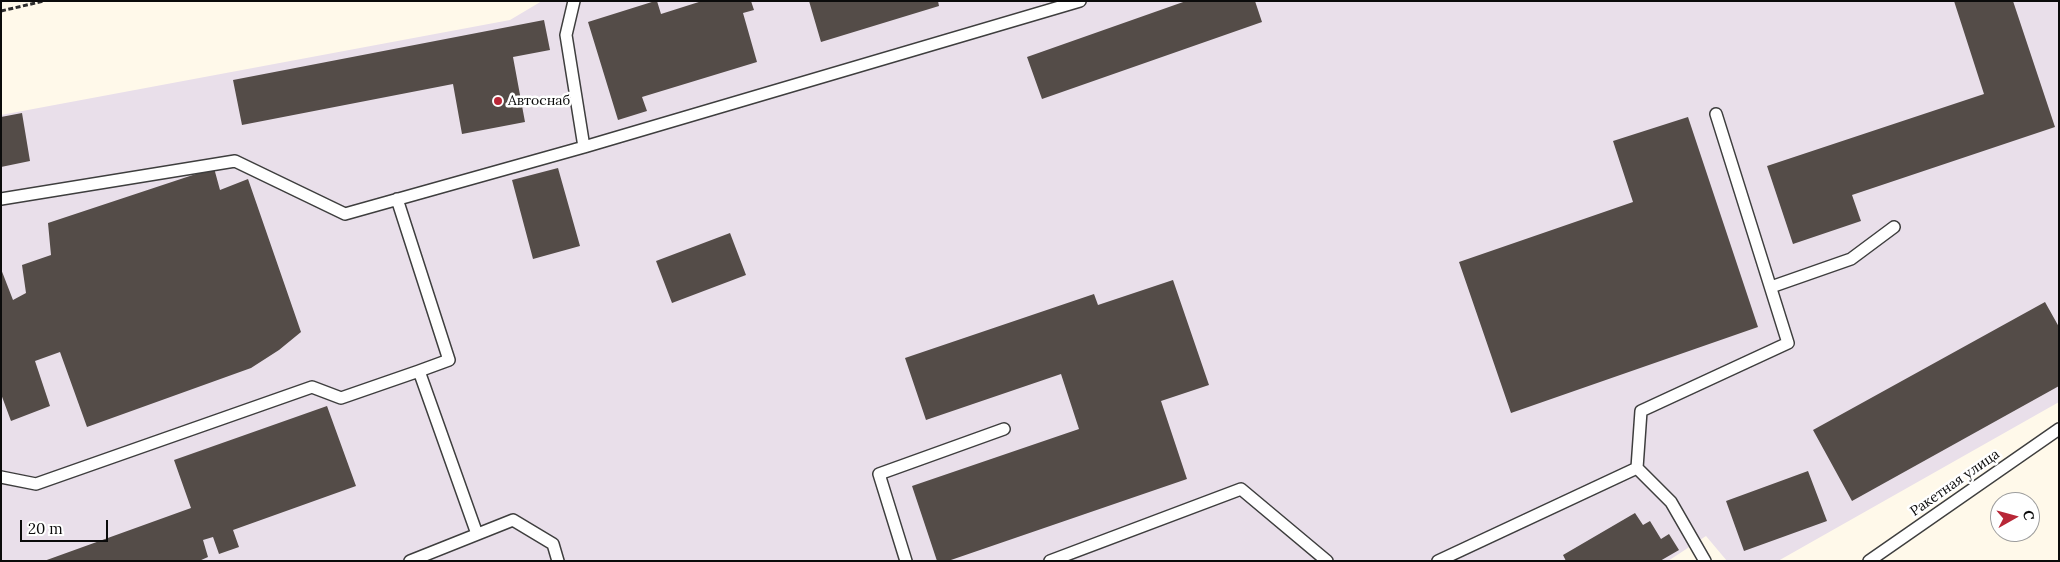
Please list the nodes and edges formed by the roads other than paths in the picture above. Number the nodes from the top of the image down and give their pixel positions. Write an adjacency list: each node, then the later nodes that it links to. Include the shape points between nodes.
1 (574, 1): 4 (lane, via 566,35)
2 (1080, 1): 4 (lane)
3 (1716, 114): 8 (lane)
4 (584, 146): 6 (lane)
5 (1, 199): 6 (lane, via 235,161 345,214)
6 (397, 199): 9 (lane, via 449,360)
7 (1894, 227): 8 (lane, via 1851,259)
8 (1770, 287): 12 (lane, via 1788,342 1641,411)
9 (419, 371): 13 (lane, via 340,398 312,387 36,484); 14 (lane)
10 (1004, 429): 17 (lane, via 879,474)
11 (2059, 429): 22 (lane, Ракетная улица)
12 (1637, 468): 20 (lane); 21 (lane, via 1671,502)
13 (1, 477)
14 (476, 534): 15 (lane); 16 (lane, via 513,520 553,544)
15 (410, 561)
16 (558, 561)
17 (906, 561)
18 (1050, 561): 19 (lane, via 1242,489)
19 (1327, 561)
20 (1438, 561)
21 (1705, 561)
22 (1869, 561)

